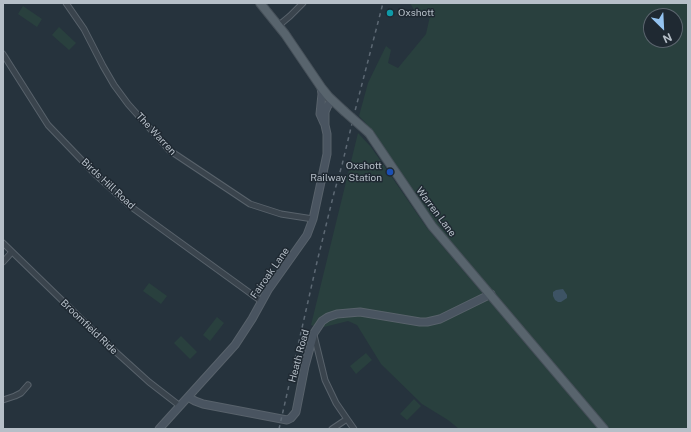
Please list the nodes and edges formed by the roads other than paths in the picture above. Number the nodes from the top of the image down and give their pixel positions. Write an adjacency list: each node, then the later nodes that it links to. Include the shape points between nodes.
1 (66, 3): 9 (street, The Warren, via 84,29 114,85 169,150 250,204 281,214)
2 (260, 3): 4 (main road, Warren Lane)
3 (303, 3): 4 (street)
4 (278, 26): 6 (main road, Warren Lane)
5 (3, 54): 14 (street, Birds Hill Road, via 48,125 96,175 130,206)
6 (321, 87): 7 (main road, Warren Lane); 8 (main road, via 320,114)
7 (333, 101): 8 (main road, Fairoak Lane, via 326,108); 13 (main road, Warren Lane, bridge, via 369,133 432,226)
8 (325, 125): 9 (main road, Fairoak Lane, via 327,154)
9 (313, 219): 14 (main road, Fairoak Lane, via 297,251)
10 (3, 243): 11 (street, Broomfield Ride)
11 (12, 252): 12 (street); 19 (street, Broomfield Ride, via 118,354)
12 (3, 262)
13 (491, 294): 15 (main road, Heath Road, via 434,321 420,322 360,312 345,313 328,317); 24 (main road, Warren Lane)
14 (261, 301): 17 (main road, Fairoak Lane, via 235,345)
15 (314, 333): 17 (main road, Heath Road, via 296,412 291,418 287,420 203,404); 20 (street, via 325,380)
16 (28, 385): 18 (street, via 21,394)
17 (188, 397): 19 (main road, Fairoak Lane)
18 (3, 400)
19 (180, 406): 21 (main road, Fairoak Lane)
20 (347, 419): 22 (street); 23 (street)
21 (159, 429)
22 (332, 429)
23 (354, 429)
24 (604, 429)

